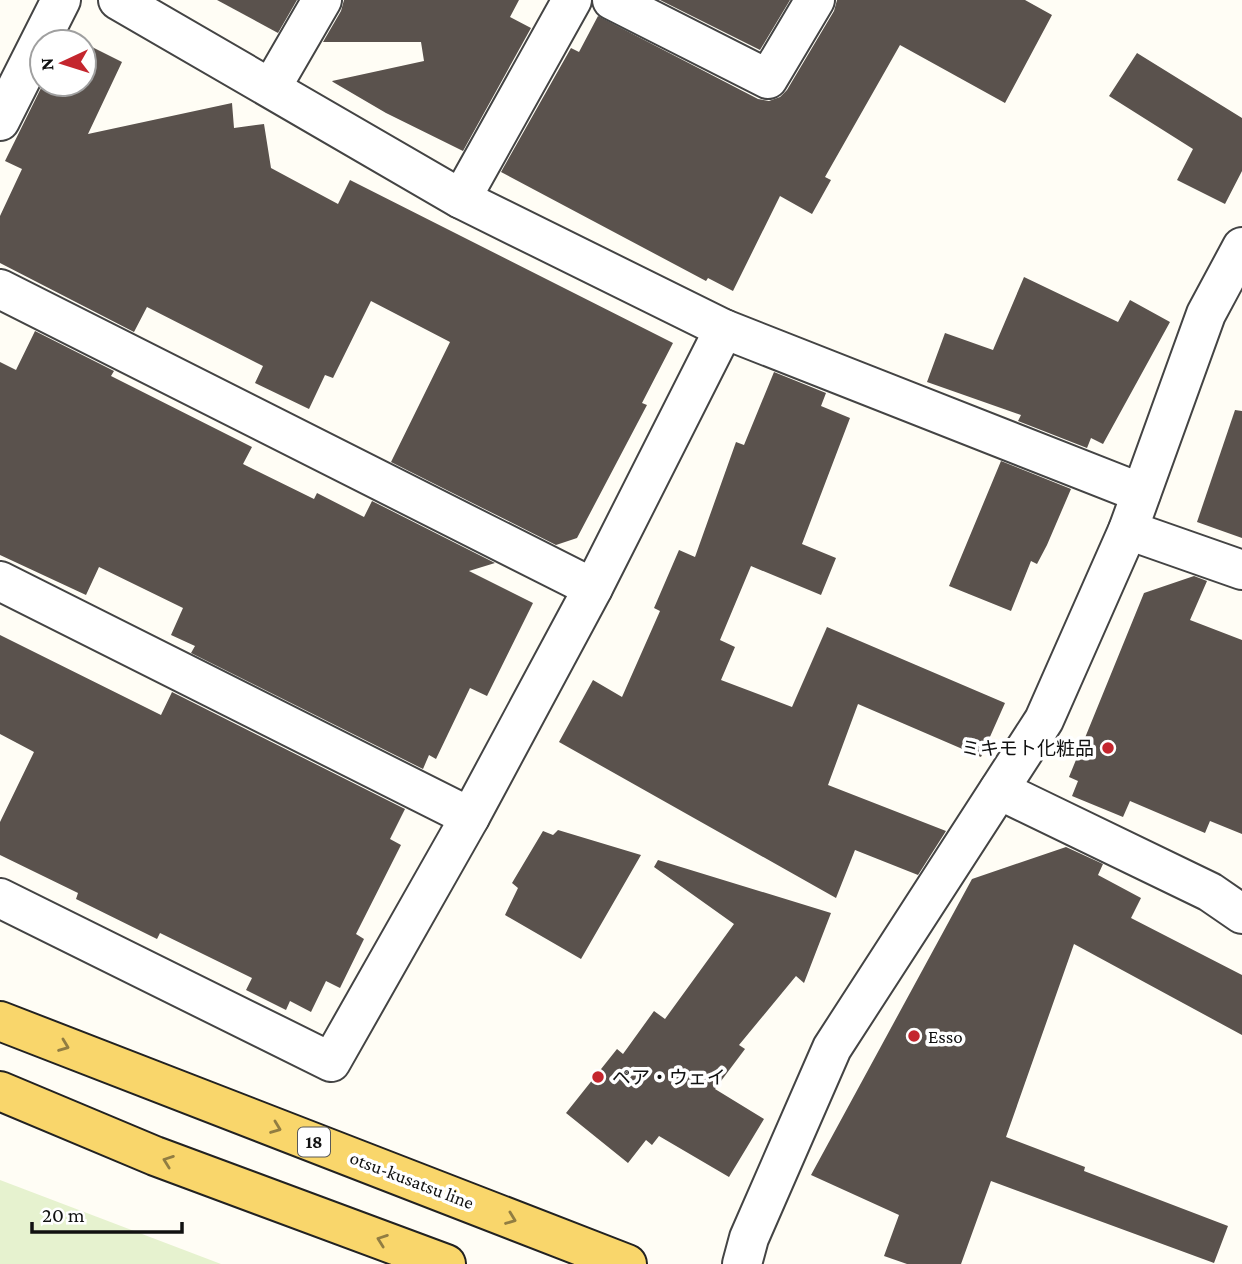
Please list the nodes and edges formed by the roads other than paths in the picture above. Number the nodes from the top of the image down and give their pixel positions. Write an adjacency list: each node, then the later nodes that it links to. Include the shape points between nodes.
1 (61, 0): 8 (street)
2 (118, 0): 7 (street)
3 (321, 0): 7 (street)
4 (572, 0): 9 (street)
5 (612, 0): 6 (street, via 768,79)
6 (815, 0)
7 (271, 89): 9 (street)
8 (0, 121)
9 (461, 199): 12 (street)
10 (1242, 247): 13 (street, via 1206,314)
11 (0, 289): 17 (street)
12 (724, 329): 13 (street); 17 (street)
13 (1141, 493): 14 (street)
14 (1128, 530): 15 (street); 18 (street, via 1044,720)
15 (1242, 570)
16 (0, 582): 19 (street)
17 (593, 588): 19 (street)
18 (999, 790): 21 (street, via 1210,892); 26 (street, via 832,1048 749,1238)
19 (470, 817): 20 (street, via 331,1062)
20 (0, 898)
21 (1242, 914)
22 (0, 1021): 25 (main road, otsu-kusatsu line / 18, one-way to 25)
23 (0, 1091): 24 (main road, one-way to 23, via 155,1156)
24 (446, 1264)
25 (627, 1264)
26 (742, 1264)

